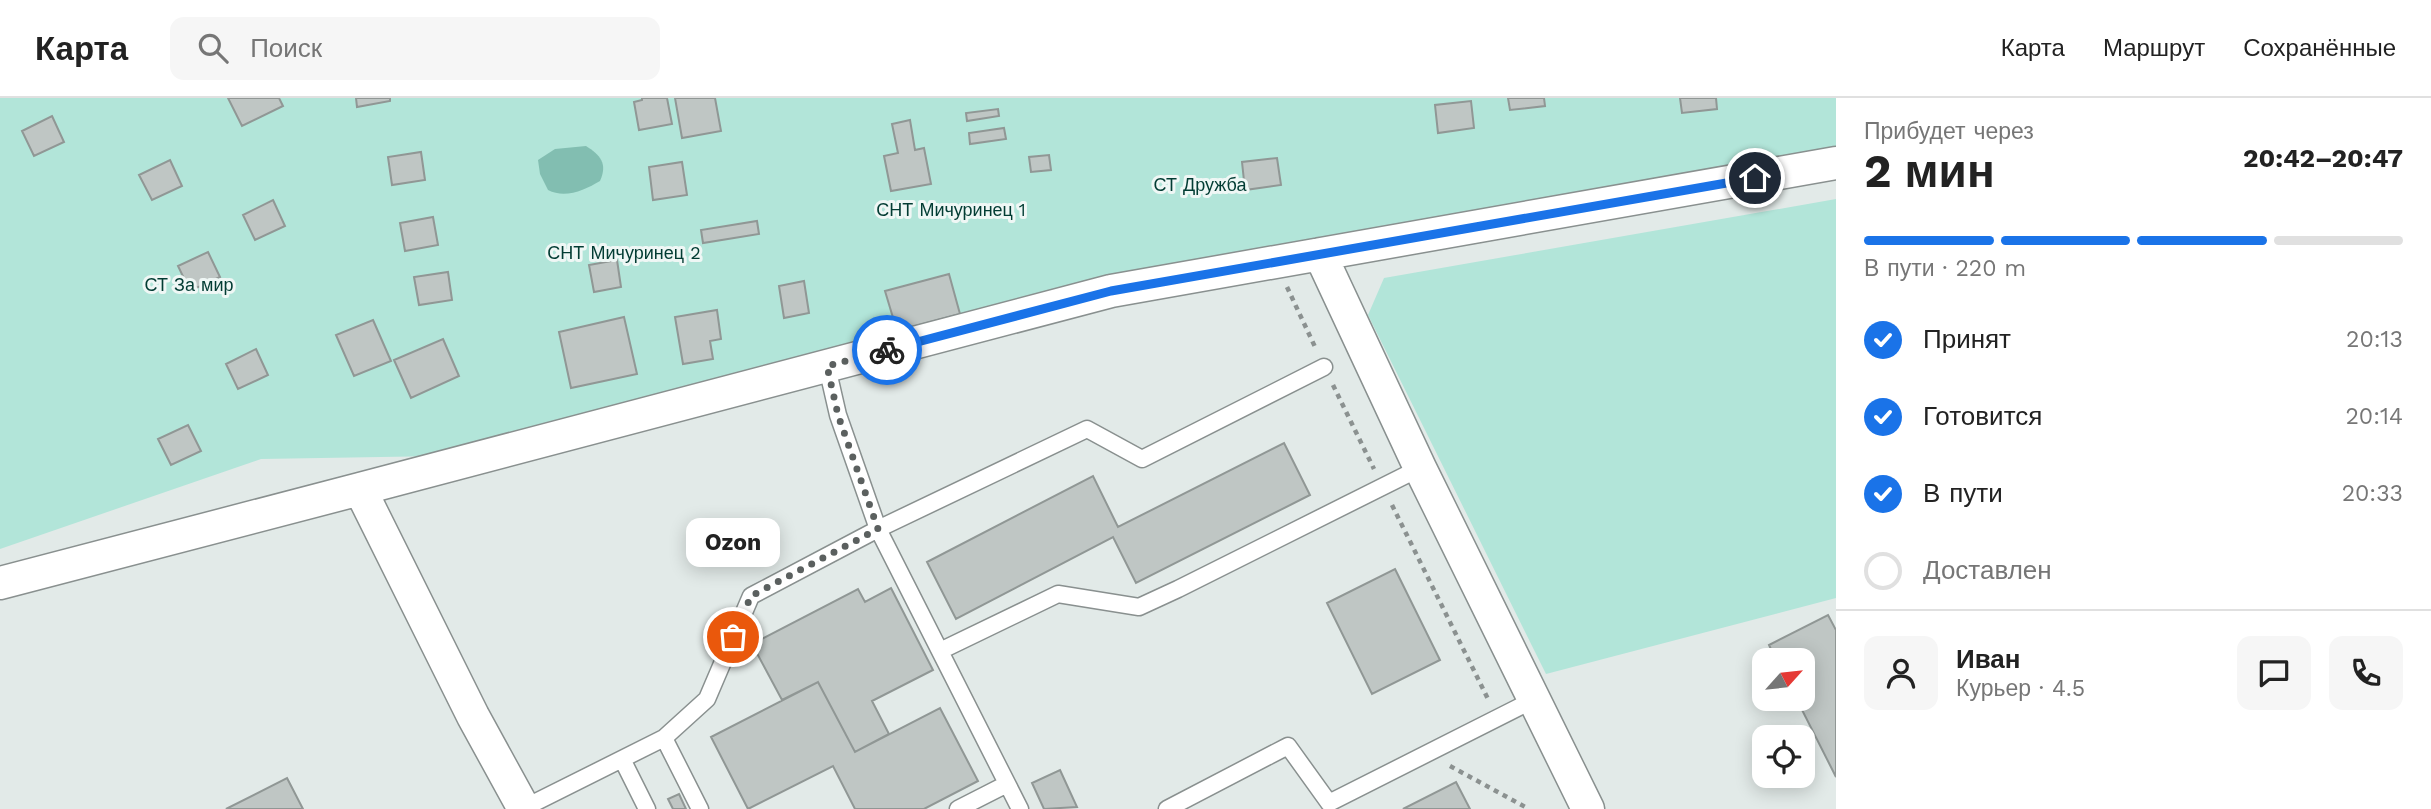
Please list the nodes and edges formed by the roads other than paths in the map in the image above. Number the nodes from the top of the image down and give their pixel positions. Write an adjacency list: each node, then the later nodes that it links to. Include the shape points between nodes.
1 (1836, 163): 2 (street)
2 (1320, 254): 3 (street, via 1111,291); 5 (street)
3 (827, 366): 6 (street); 7 (lane, via 838,415)
4 (1324, 367): 7 (lane, via 1142,459 1087,429)
5 (1420, 468): 9 (lane, via 1139,607 1058,594); 10 (street)
6 (360, 489): 8 (street); 14 (street)
7 (878, 529): 9 (lane); 11 (lane, via 751,596 707,699)
8 (0, 583)
9 (940, 651): 13 (lane)
10 (1533, 699): 19 (lane, via 1329,803 1288,746); 20 (street)
11 (664, 738): 12 (lane); 16 (lane)
12 (622, 759): 14 (lane); 15 (lane)
13 (1007, 784): 17 (lane); 18 (lane)
14 (524, 809)
15 (647, 809)
16 (700, 809)
17 (958, 809)
18 (1020, 809)
19 (1167, 809)
20 (1588, 809)

